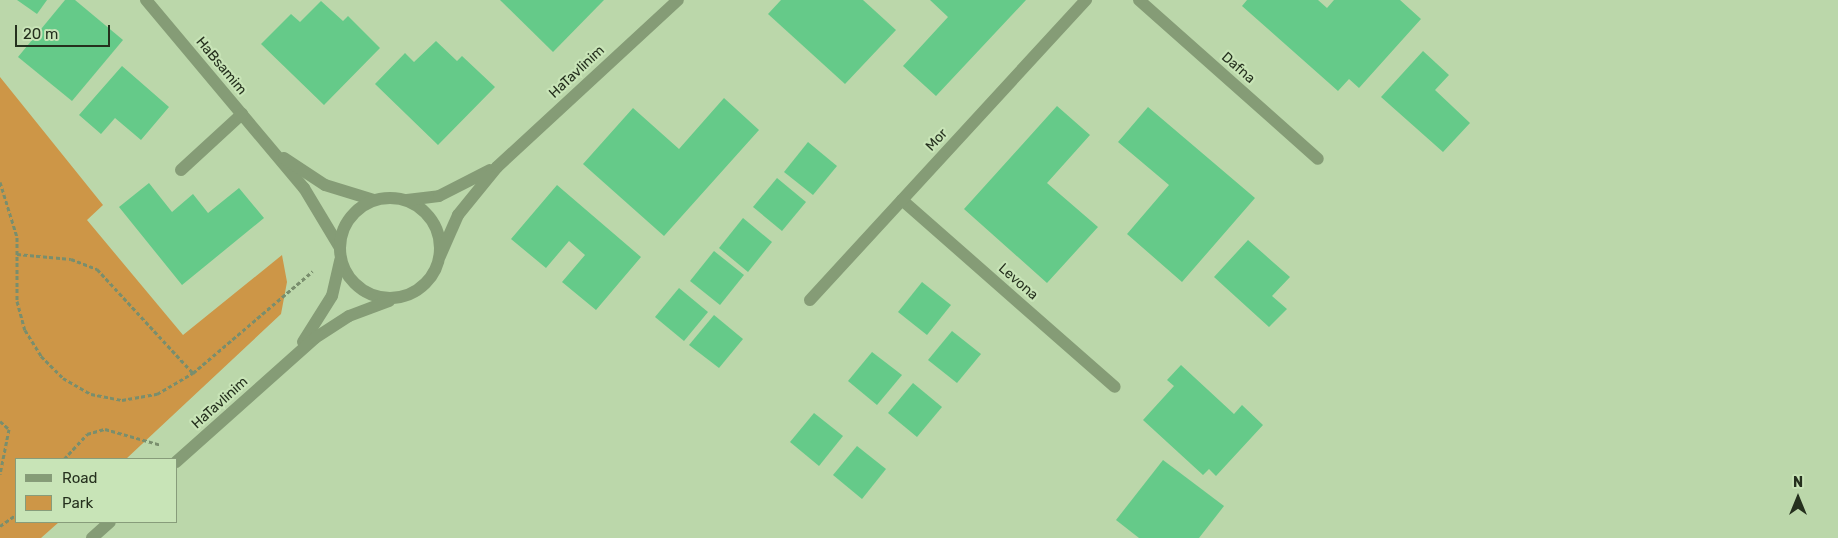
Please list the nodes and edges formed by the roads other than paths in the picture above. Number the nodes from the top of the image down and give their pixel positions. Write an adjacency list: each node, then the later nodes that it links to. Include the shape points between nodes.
1 (146, 0): 5 (street, HaBsamim)
2 (678, 0): 8 (street, HaTavlinim)
3 (1086, 0): 12 (street, Mor)
4 (1139, 0): 7 (street, Dafna)
5 (242, 114): 6 (street, HaBsamim); 9 (street)
6 (274, 152): 11 (street, HaBsamim, via 326,185); 13 (street, HaBsamim, via 304,188)
7 (1318, 159)
8 (497, 167): 10 (street, HaTavlinim, via 439,196); 14 (street, HaTavlinim, via 453,223)
9 (181, 170)
10 (398, 199): 11 (street); 14 (street, via 413,204 430,218 440,240)
11 (374, 200): 13 (street, via 350,218)
12 (902, 200): 16 (street, Mor); 18 (street, Levona)
13 (340, 252): 15 (street, via 350,278 367,292 382,297); 17 (street, HaTavlinim, via 332,296)
14 (440, 256): 15 (street, via 430,278)
15 (406, 296): 17 (street, HaTavlinim, via 349,316)
16 (810, 300)
17 (284, 366): 19 (street, HaTavlinim)
18 (1115, 387)
19 (181, 458)
20 (109, 523): 21 (street)
21 (92, 538)

